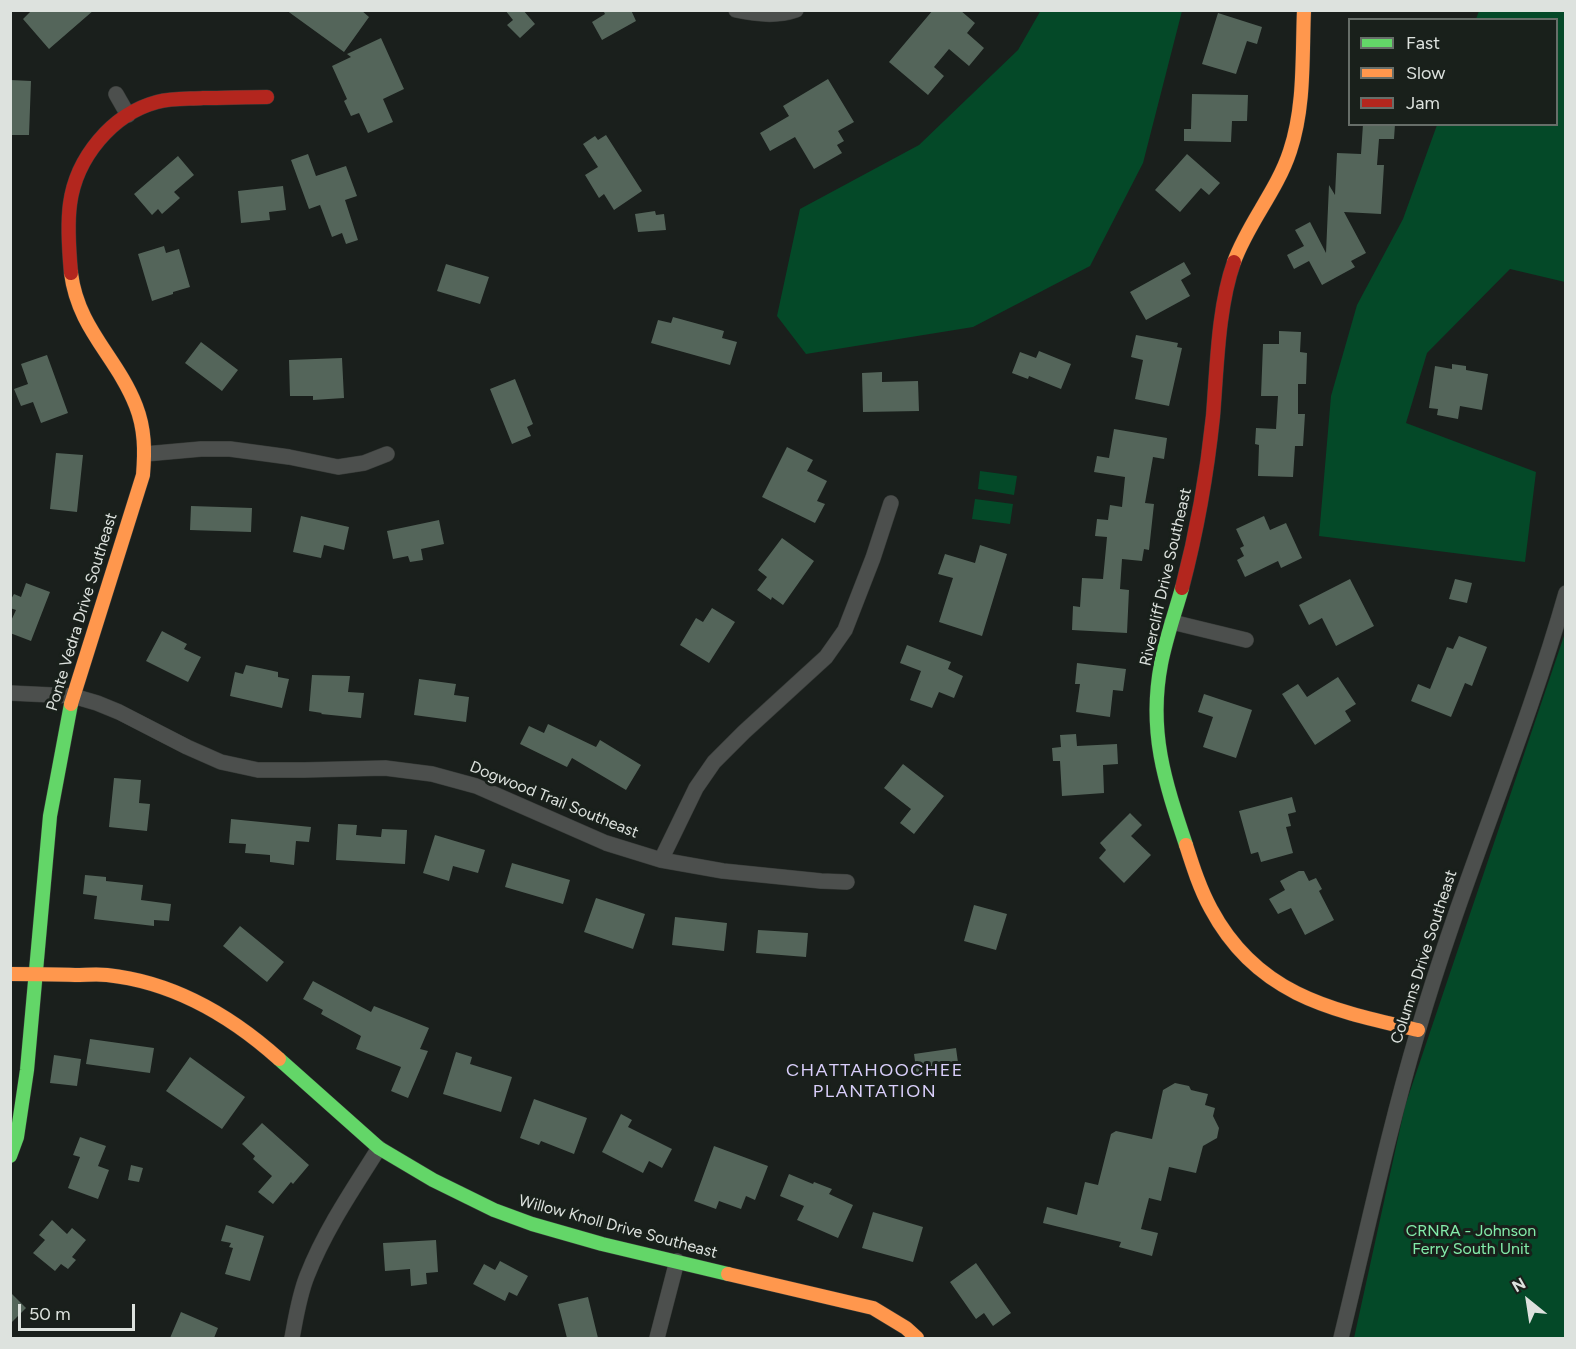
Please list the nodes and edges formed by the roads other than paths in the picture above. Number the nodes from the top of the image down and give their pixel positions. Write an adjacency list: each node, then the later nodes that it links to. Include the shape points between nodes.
1 (736, 10): 2 (street, via 781,15)
2 (796, 10)
3 (1304, 10): 11 (street, Rivercliff Drive Southeast, via 1302,96 1295,135 1281,173 1240,244 1228,278 1202,500)
4 (116, 94): 6 (street)
5 (267, 97): 6 (street, Ponte Vedra Drive Southeast, via 157,102)
6 (128, 115): 7 (street, Ponte Vedra Drive Southeast, via 95,144 76,182 71,200 70,257 77,302 131,393 140,416)
7 (146, 454): 8 (street, via 230,449 338,467); 14 (street, Ponte Vedra Drive Southeast, via 143,475)
8 (387, 454)
9 (891, 502): 15 (street, via 844,630 826,657 714,762 696,788)
10 (1566, 593): 19 (street, Columns Drive Southeast)
11 (1172, 622): 12 (street); 19 (street, Rivercliff Drive Southeast, via 1156,708 1160,756 1170,799 1216,920 1259,971 1291,992 1336,1010)
12 (1246, 640)
13 (10, 693): 14 (street, Dogwood Trail Southeast)
14 (73, 696): 15 (street, Dogwood Trail Southeast, via 119,712 221,762 258,770 385,768 432,774 476,786 606,843); 18 (street, Ponte Vedra Drive Southeast, via 50,816)
15 (661, 860): 16 (street, Dogwood Trail Southeast, via 723,871)
16 (847, 882)
17 (10, 974): 18 (street, Willow Knoll Drive Southeast)
18 (36, 975): 20 (street, Willow Knoll Drive Southeast, via 107,975 146,982 206,1005 268,1049); 21 (street, Ponte Vedra Drive Southeast, via 27,1070 17,1137)
19 (1418, 1030): 26 (street, Columns Drive Southeast)
20 (379, 1148): 22 (street, Willow Knoll Drive Southeast, via 494,1210 591,1241); 23 (street, via 336,1216 306,1276)
21 (10, 1156)
22 (677, 1262): 24 (street); 25 (street, Willow Knoll Drive Southeast, via 873,1308)
23 (292, 1338)
24 (657, 1338)
25 (916, 1338)
26 (1341, 1338)

